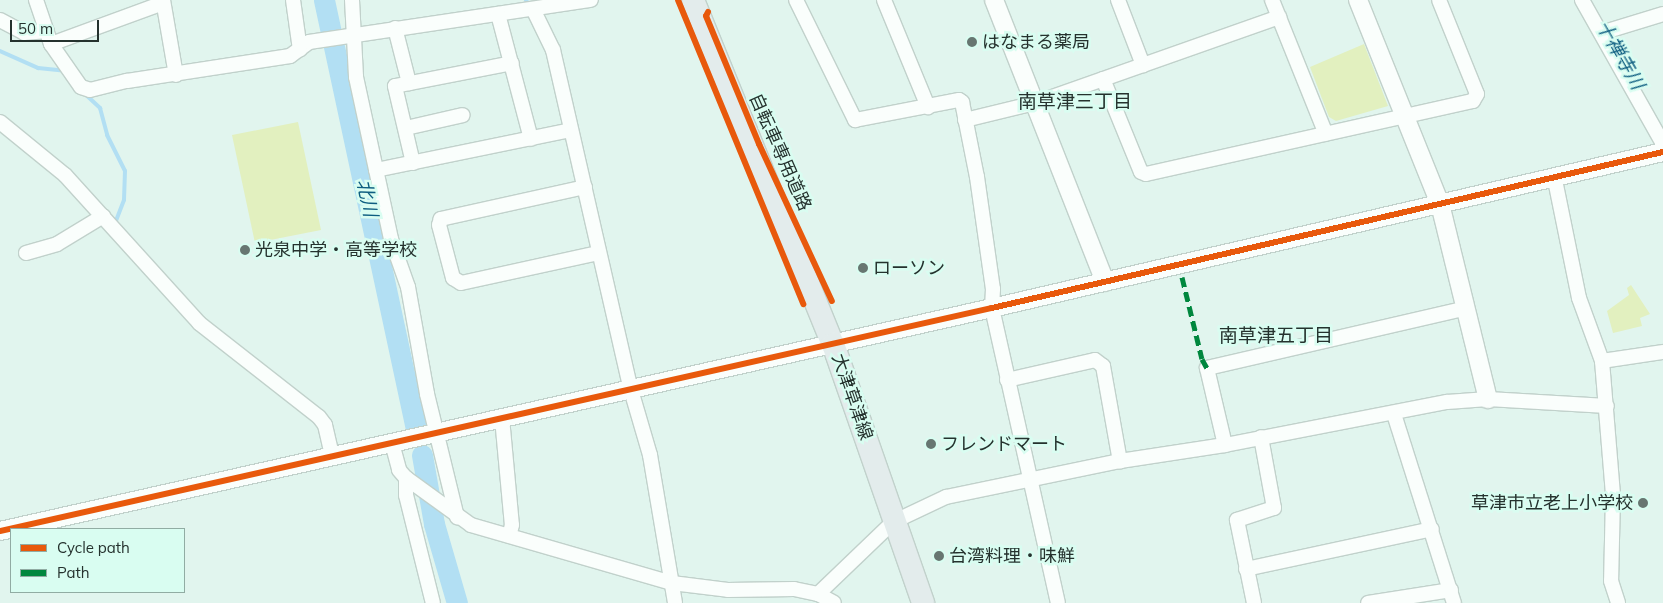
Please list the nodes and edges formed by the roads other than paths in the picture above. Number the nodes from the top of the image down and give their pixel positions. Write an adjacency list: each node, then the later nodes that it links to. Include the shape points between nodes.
1 (36, 0): 23 (street)
2 (293, 0): 24 (street)
3 (352, 0): 22 (street)
4 (592, 0): 15 (street)
5 (693, 0): 53 (main road, 大津草津線)
6 (796, 0): 31 (street, via 855,120)
7 (884, 0): 31 (street)
8 (994, 0): 30 (street)
9 (1118, 0): 26 (street)
10 (1272, 0): 18 (street)
11 (1358, 0): 33 (street)
12 (1439, 0): 33 (street, via 1477,94 1473,101)
13 (1582, 0): 21 (street)
14 (163, 1): 23 (street); 27 (street)
15 (533, 9): 16 (street); 37 (street, via 553,50)
16 (498, 14): 20 (street); 25 (street)
17 (1663, 14): 21 (street)
18 (1279, 17): 26 (street); 38 (street)
19 (0, 20): 23 (street, via 24,33)
20 (395, 28): 22 (street); 29 (street)
21 (1601, 33): 40 (street)
22 (352, 34): 24 (street); 43 (street, via 356,77)
23 (49, 37): 27 (street, via 81,87 90,90)
24 (305, 46): 27 (street, via 290,56)
25 (512, 63): 29 (street); 39 (street)
26 (1143, 65): 28 (street)
27 (176, 75)
28 (1103, 79): 30 (street); 38 (street, via 1141,172 1146,174)
29 (409, 83): 36 (street, via 395,86)
30 (1035, 103): 34 (street); 50 (street)
31 (928, 107): 34 (street, via 959,100)
32 (463, 115): 36 (street)
33 (1404, 117): 38 (street); 46 (street)
34 (965, 120): 51 (street, via 993,289)
35 (0, 122): 47 (street, via 65,175)
36 (406, 128): 42 (street)
37 (571, 130): 39 (street); 45 (street)
38 (1326, 134)
39 (531, 139): 42 (street)
40 (1663, 144)
41 (1663, 152): 44 (street)
42 (413, 163): 43 (street)
43 (376, 170): 62 (street, via 391,239 408,287)
44 (1555, 180): 46 (street); 55 (street, via 1579,298)
45 (585, 187): 49 (street); 49 (street, via 441,219 439,225 453,278 461,283)
46 (1440, 204): 50 (street); 52 (street)
47 (103, 216): 48 (street, via 57,244); 66 (street, via 199,324 319,417 325,425)
48 (26, 253)
49 (600, 253): 57 (street)
50 (1105, 282): 51 (street)
51 (992, 308): 53 (street); 56 (street)
52 (1466, 308): 58 (street); 65 (street, via 1207,368)
53 (834, 344): 57 (street); 71 (main road, 大津草津線)
54 (1663, 352): 55 (street)
55 (1602, 361): 59 (street)
56 (1007, 380): 67 (street, via 1095,360 1103,366); 68 (street)
57 (631, 390): 61 (street); 76 (street, via 650,456)
58 (1488, 399): 59 (street); 60 (street, via 1447,402)
59 (1607, 406): 86 (street, via 1614,534 1611,581)
60 (1394, 414): 63 (street); 72 (street)
61 (502, 418): 62 (street); 74 (street, via 512,524)
62 (434, 433): 64 (street); 70 (street)
63 (1261, 437): 65 (street); 75 (street, via 1274,508 1237,520)
64 (399, 441): 66 (street); 69 (street, via 399,470)
65 (1225, 445): 67 (street)
66 (332, 456): 73 (street)
67 (1120, 461): 68 (street)
68 (1030, 479): 71 (street, via 946,497); 83 (street)
69 (408, 480): 70 (street); 79 (street, via 406,495)
70 (453, 514): 74 (street, via 471,525)
71 (893, 522): 77 (street); 82 (main road, 大津草津線)
72 (1432, 529): 75 (street); 78 (street)
73 (0, 530)
74 (509, 536): 76 (street)
75 (1246, 569): 84 (street)
76 (672, 583): 77 (street, via 728,590 794,589); 80 (street)
77 (818, 594): 81 (street)
78 (1452, 596): 85 (street)
79 (433, 603)
80 (674, 603)
81 (834, 603)
82 (923, 603)
83 (1058, 603)
84 (1254, 603)
85 (1368, 603)
86 (1618, 603)

